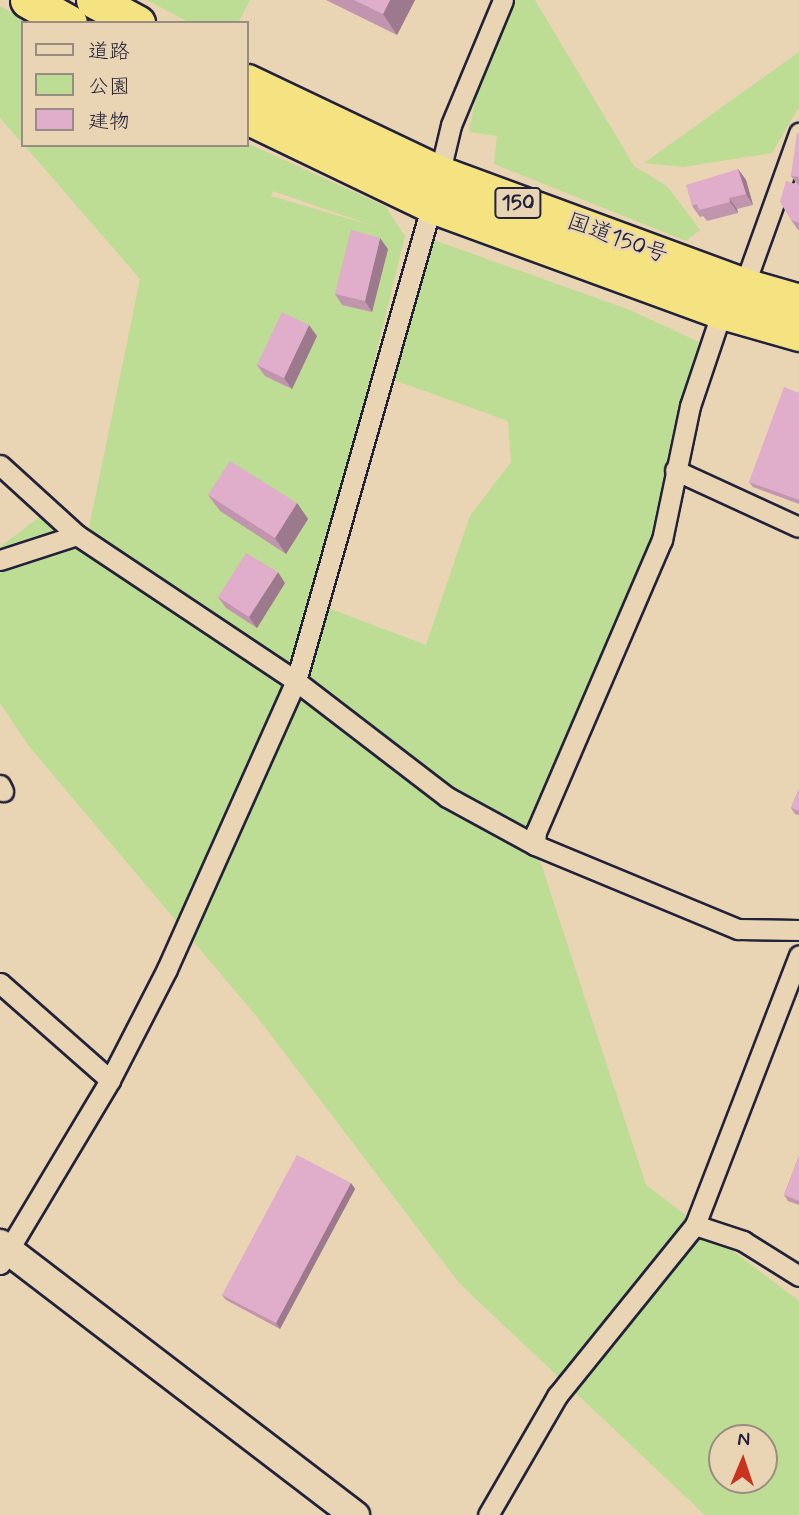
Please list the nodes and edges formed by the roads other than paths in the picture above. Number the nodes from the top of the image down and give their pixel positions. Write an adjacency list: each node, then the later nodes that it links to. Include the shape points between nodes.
1 (28, 0): 4 (highway)
2 (94, 0): 5 (highway)
3 (503, 0): 9 (street, via 451,125)
4 (65, 21)
5 (132, 21)
6 (248, 83): 9 (highway, 国道150号 / 150)
7 (248, 116): 9 (highway, 国道150号 / 150)
8 (799, 133): 10 (street)
9 (436, 189): 10 (highway, 国道150号 / 150); 18 (street)
10 (733, 298): 11 (highway, 国道150号 / 150); 12 (highway, 国道150号 / 150); 14 (street, via 690,406)
11 (799, 302)
12 (799, 333)
13 (0, 465): 16 (street)
14 (675, 470): 15 (street); 19 (street, via 662,540 536,832)
15 (799, 527)
16 (77, 535): 17 (street); 18 (street)
17 (0, 560)
18 (296, 681): 19 (street, via 447,797); 23 (street, via 167,969)
19 (535, 845): 20 (street, via 738,929)
20 (799, 930)
21 (799, 955): 24 (street)
22 (0, 983): 23 (street)
23 (110, 1080): 25 (street)
24 (695, 1225): 26 (street, via 743,1241); 28 (street, via 557,1396)
25 (3, 1253): 27 (street)
26 (799, 1276)
27 (355, 1515)
28 (488, 1515)

